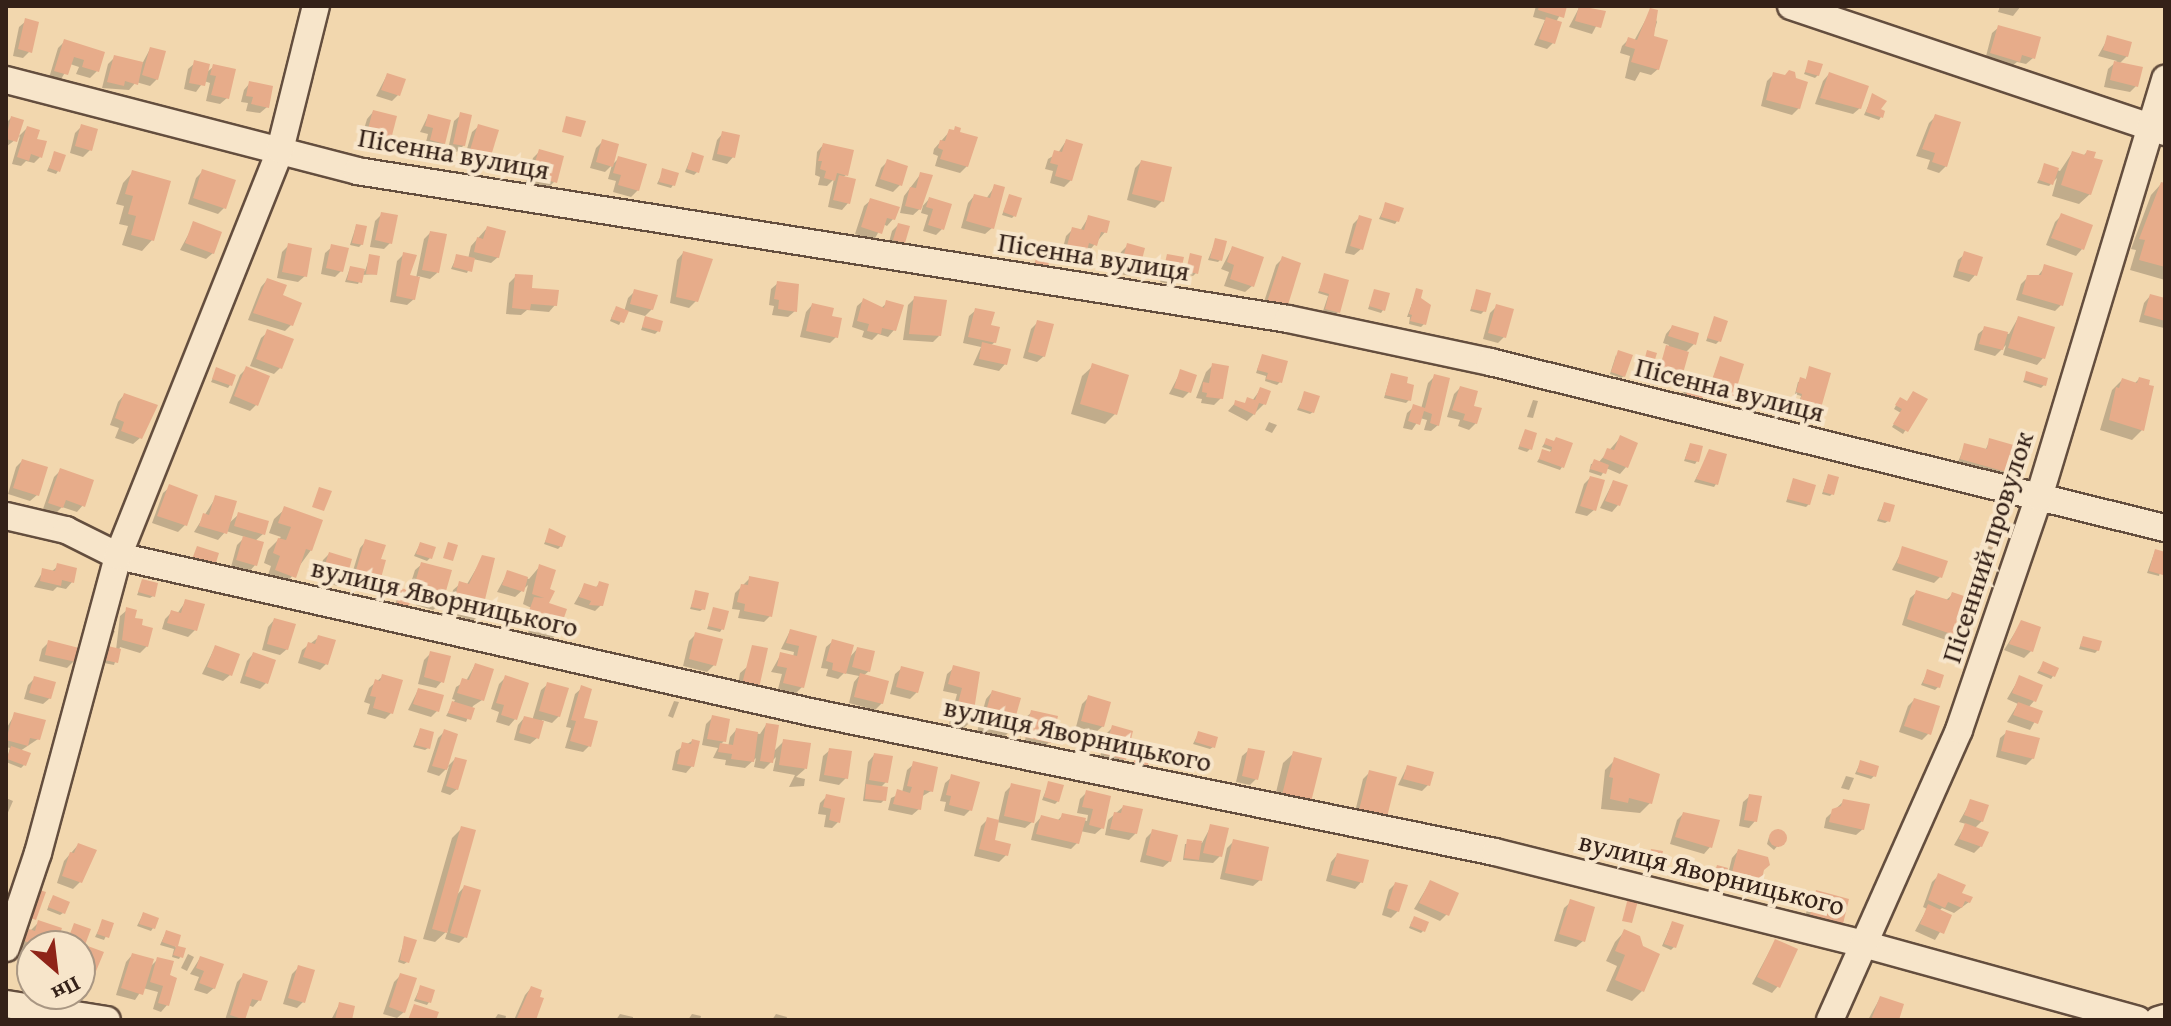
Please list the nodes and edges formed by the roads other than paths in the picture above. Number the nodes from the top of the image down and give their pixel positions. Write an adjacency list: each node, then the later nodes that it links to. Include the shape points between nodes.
1 (316, 6): 6 (street)
2 (1791, 6): 5 (street)
3 (2165, 79): 5 (street, Пісенний провулок)
4 (6, 80): 6 (street, Пісенна вулиця)
5 (2158, 128): 7 (street, Пісенний провулок)
6 (280, 150): 7 (street, Пісенна вулиця, via 357,171 1288,319 1490,362); 10 (street)
7 (2039, 497): 9 (street, Пісенна вулиця); 11 (street, Пісенний провулок, via 1959,730)
8 (6, 516): 10 (street, вулиця Яворницького, via 66,530)
9 (2165, 528)
10 (118, 556): 11 (street, вулиця Яворницького, via 810,712 1495,852); 12 (street, via 38,853)
11 (1863, 944): 16 (street, Пісенний провулок); 17 (street, вулиця Яворницького)
12 (6, 948)
13 (6, 1004): 15 (street)
14 (2165, 1018): 18 (street)
15 (107, 1020)
16 (1830, 1020)
17 (2138, 1020)
18 (2158, 1020)

